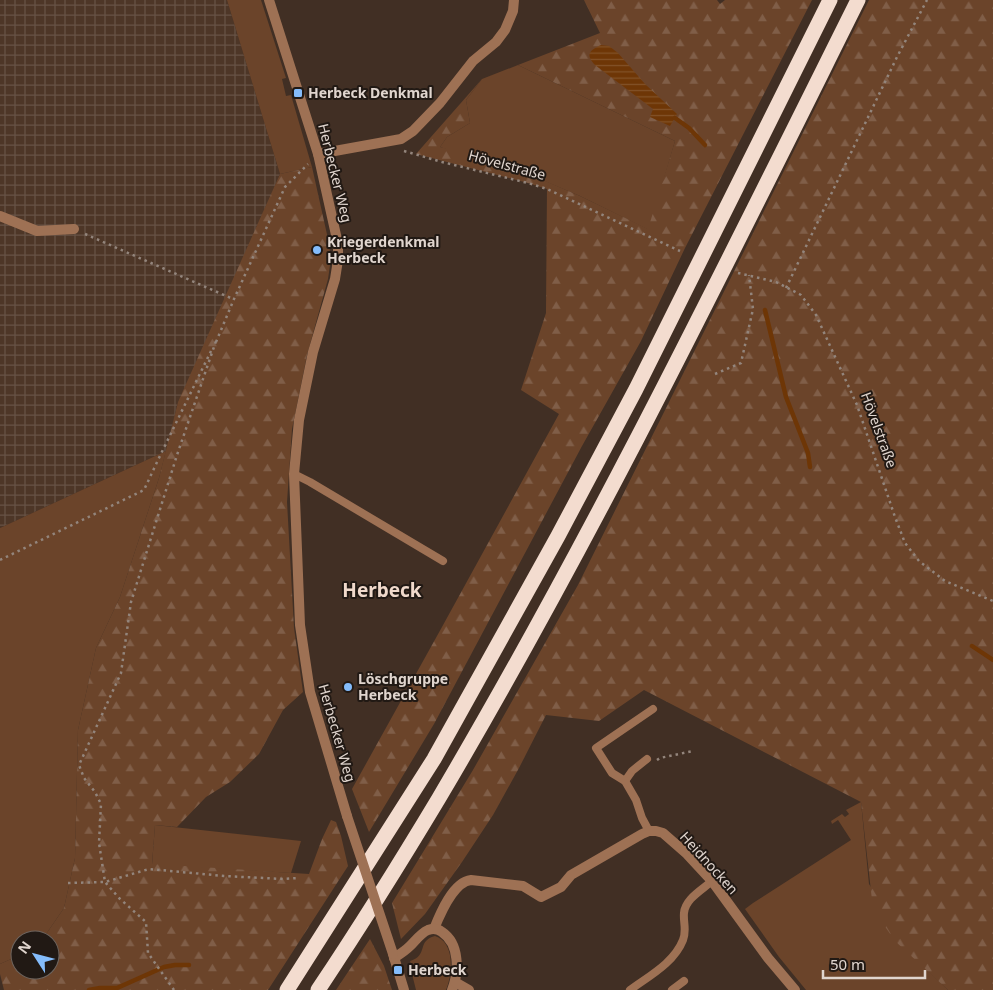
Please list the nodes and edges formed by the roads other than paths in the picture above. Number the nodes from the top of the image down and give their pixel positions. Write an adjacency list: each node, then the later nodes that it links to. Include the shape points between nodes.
1 (269, 0): 5 (street, Herbecker Weg)
2 (514, 0): 5 (street, via 505,30 496,42 473,61 413,132 401,139)
3 (830, 0): 19 (highway, via 636,388 558,536 434,759)
4 (858, 0): 20 (highway, via 574,558 439,798)
5 (318, 154): 8 (street, Herbecker Weg, via 338,244 338,260 313,352 299,420)
6 (0, 216): 7 (street, via 36,231)
7 (74, 229)
8 (294, 474): 9 (lane); 16 (street, Herbecker Weg, bridge, via 300,625 310,692)
9 (443, 560)
10 (653, 709): 12 (lane, via 596,748 612,773)
11 (647, 759): 12 (lane)
12 (624, 782): 13 (lane, via 636,800)
13 (649, 831): 14 (street, Heidnocken, via 663,833); 15 (street, via 571,875 561,887 541,897 523,886 465,881 447,900)
14 (712, 881): 23 (lane, via 687,904 684,939 672,959); 25 (street, Heidnocken)
15 (434, 929): 16 (street, via 424,932); 18 (street, via 442,931 453,944 456,970)
16 (394, 956): 21 (street, Herbecker Weg)
17 (684, 981): 24 (lane)
18 (453, 986): 22 (street)
19 (287, 990)
20 (318, 990)
21 (404, 990)
22 (469, 990)
23 (630, 990)
24 (672, 990)
25 (795, 990)

